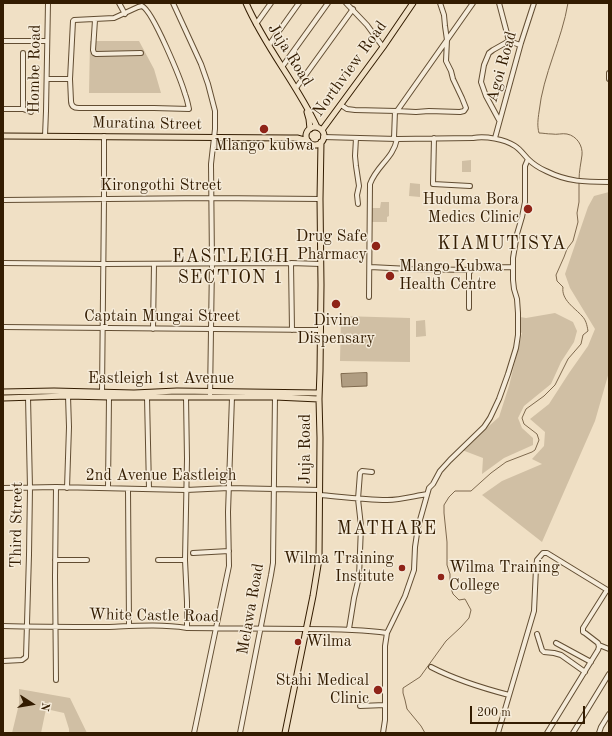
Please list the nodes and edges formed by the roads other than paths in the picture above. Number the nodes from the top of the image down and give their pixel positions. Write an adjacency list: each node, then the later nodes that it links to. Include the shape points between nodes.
1 (48, 3): 20 (street, Hombe Road)
2 (119, 3): 15 (street)
3 (173, 3): 45 (street, via 208,84 215,111)
4 (246, 3): 17 (main road, Juja Road)
5 (271, 3): 17 (street)
6 (299, 3): 22 (street)
7 (328, 3): 27 (street)
8 (346, 3): 14 (street)
9 (413, 3): 24 (main road, Northview Road)
10 (440, 3): 18 (street)
11 (473, 3): 18 (street)
12 (499, 3): 21 (street)
13 (534, 3): 23 (street, Agoi Road)
14 (352, 9): 24 (street, via 374,32); 32 (street)
15 (125, 14): 16 (street); 30 (street, via 140,6 146,8 174,64 189,109 76,108 71,104)
16 (95, 20): 26 (street, via 94,53); 30 (street, via 74,20 72,23)
17 (256, 24): 22 (main road, Juja Road)
18 (447, 40): 37 (street); 37 (street, via 446,61 466,108 464,111)
19 (3, 41): 20 (street)
20 (47, 41): 29 (street, Hombe Road)
21 (510, 41): 23 (street); 39 (street, via 489,53 482,72 481,82)
22 (269, 45): 27 (main road, Juja Road)
23 (520, 45): 39 (street, Agoi Road)
24 (383, 47): 34 (main road, Northview Road)
25 (23, 53): 36 (street)
26 (141, 54)
27 (282, 67): 32 (main road, Juja Road)
28 (609, 73): 31 (street)
29 (47, 79): 30 (street); 43 (street, Hombe Road)
30 (70, 79)
31 (609, 79)
32 (296, 88): 33 (main road, Juja Road)
33 (302, 100): 40 (main road, Juja Road); 41 (main road, Juja Road, via 309,119)
34 (341, 105): 37 (street, via 350,110); 40 (main road, Northview Road)
35 (3, 109): 36 (street)
36 (23, 109): 38 (street)
37 (396, 111): 48 (street)
38 (31, 112)
39 (499, 120): 50 (street, Agoi Road)
40 (319, 129): 41 (main road, via 312,128); 51 (main road, via 323,132)
41 (308, 131): 46 (main road, Muratina Street); 52 (main road)
42 (3, 136): 43 (main road, Muratina Street)
43 (45, 136): 44 (main road, Muratina Street)
44 (104, 136): 45 (main road, Muratina Street); 59 (street)
45 (214, 138): 46 (main road, Muratina Street); 58 (street)
46 (290, 138): 52 (main road, Muratina Street)
47 (356, 138): 48 (street); 51 (street); 62 (street)
48 (396, 138): 49 (street); 69 (street, via 396,146 375,173 370,184)
49 (434, 138): 50 (street); 57 (street, via 433,184)
50 (494, 138): 54 (street, via 516,146)
51 (322, 140): 53 (main road); 55 (main road, Juja Road)
52 (308, 141): 53 (main road)
53 (315, 145): 55 (main road, Juja Road)
54 (528, 159): 56 (street, via 556,176 583,182); 70 (street, via 525,166 525,202 517,234)
55 (320, 161): 60 (main road, Juja Road)
56 (609, 182)
57 (470, 186)
58 (211, 198): 59 (street, Kirongothi Street); 60 (street, Kirongothi Street); 64 (street)
59 (104, 199): 61 (street, Kirongothi Street); 66 (street)
60 (320, 199): 68 (main road, Juja Road)
61 (3, 200)
62 (358, 204)
63 (3, 263): 66 (street)
64 (212, 263): 65 (street); 67 (street); 77 (street)
65 (291, 263): 68 (street); 78 (street)
66 (103, 264): 67 (street); 75 (street)
67 (154, 264): 76 (street)
68 (321, 264): 79 (main road, Juja Road)
69 (370, 267): 71 (street); 72 (street)
70 (513, 267): 71 (street); 107 (street, via 518,329 516,348 504,387 495,410 484,427 440,471)
71 (471, 270): 73 (street)
72 (369, 297)
73 (469, 308)
74 (3, 327): 75 (street, Captain Mungai Street)
75 (102, 329): 76 (street, Captain Mungai Street); 82 (street)
76 (153, 329): 77 (street, Captain Mungai Street)
77 (211, 329): 78 (street, Captain Mungai Street); 83 (street)
78 (292, 330): 79 (street, Captain Mungai Street)
79 (320, 330): 80 (main road, Juja Road)
80 (320, 382): 86 (main road); 87 (main road, Juja Road)
81 (3, 392): 82 (main road, Eastleigh 1st Avenue)
82 (102, 392): 83 (main road, Eastleigh 1st Avenue)
83 (211, 394): 84 (main road, Eastleigh 1st Avenue); 91 (main road, Eastleigh 1st Avenue); 93 (main road, Eastleigh 1st Avenue)
84 (275, 395): 86 (main road, Eastleigh 1st Avenue); 93 (main road, Eastleigh 1st Avenue); 104 (street, Melawa Road)
85 (68, 396): 88 (main road, Eastleigh 1st Avenue); 89 (main road, Eastleigh 1st Avenue); 99 (street)
86 (307, 396): 87 (main road, Eastleigh 1st Avenue); 94 (main road, via 316,404)
87 (319, 396): 94 (main road, Juja Road)
88 (28, 397): 92 (main road, Eastleigh 1st Avenue); 98 (street, Third Street)
89 (109, 397): 90 (main road, Eastleigh 1st Avenue); 100 (street)
90 (147, 397): 91 (main road, Eastleigh 1st Avenue); 103 (street)
91 (186, 397): 105 (street)
92 (3, 398)
93 (232, 398): 101 (street)
94 (319, 415): 106 (main road, Juja Road)
95 (372, 472): 108 (street, via 361,472)
96 (56, 487): 98 (street, 2nd Avenue Eastleigh); 99 (street, 2nd Avenue Eastleigh); 111 (street)
97 (3, 488): 98 (street, 2nd Avenue Eastleigh)
98 (30, 488): 117 (street, Third Street)
99 (67, 488): 100 (street, 2nd Avenue Eastleigh)
100 (108, 488): 102 (street, 2nd Avenue Eastleigh)
101 (229, 488): 104 (street, 2nd Avenue Eastleigh); 105 (street, 2nd Avenue Eastleigh); 109 (street)
102 (128, 489): 103 (street, 2nd Avenue Eastleigh); 118 (street)
103 (149, 489): 105 (street, 2nd Avenue Eastleigh)
104 (273, 489): 106 (street, 2nd Avenue Eastleigh); 122 (street, Melawa Road, via 271,575)
105 (186, 490): 114 (street)
106 (320, 493): 108 (street, 2nd Avenue Eastleigh); 123 (main road, Juja Road, via 319,559)
107 (427, 494): 108 (street, 2nd Avenue Eastleigh, via 397,500); 125 (street, via 418,527 414,570)
108 (358, 499): 124 (street, via 361,526 359,576)
109 (229, 551): 110 (street); 121 (street)
110 (194, 552)
111 (56, 560): 112 (street); 119 (street)
112 (87, 560)
113 (158, 560): 114 (street)
114 (185, 560): 120 (street)
115 (608, 591): 128 (street, via 583,628 584,632); 136 (street, via 551,555 543,553 537,560 534,611)
116 (3, 626): 117 (street, White Castle Road)
117 (27, 626): 119 (street, White Castle Road); 130 (street, Third Street, via 26,658)
118 (129, 626): 119 (street, White Castle Road); 120 (street, White Castle Road)
119 (56, 627): 135 (street)
120 (187, 628): 121 (street, White Castle Road)
121 (216, 628): 122 (street, White Castle Road); 140 (street)
122 (260, 629): 123 (street, White Castle Road); 141 (street, Melawa Road)
123 (306, 629): 124 (street, White Castle Road); 142 (main road, Juja Road)
124 (349, 630): 125 (street, White Castle Road)
125 (387, 633): 137 (street)
126 (537, 634): 133 (street, via 544,652 561,655)
127 (556, 644): 131 (street)
128 (599, 645): 129 (street); 131 (street)
129 (609, 649)
130 (3, 661)
131 (591, 662): 133 (street)
132 (431, 667): 136 (street, via 460,680)
133 (585, 672): 145 (street)
134 (609, 674): 146 (street)
135 (56, 680)
136 (509, 695): 144 (street)
137 (385, 705): 138 (street); 143 (street)
138 (360, 706)
139 (609, 714): 147 (street)
140 (194, 733)
141 (240, 733)
142 (285, 733)
143 (383, 733)
144 (498, 733)
145 (547, 733)
146 (573, 733)
147 (599, 733)

